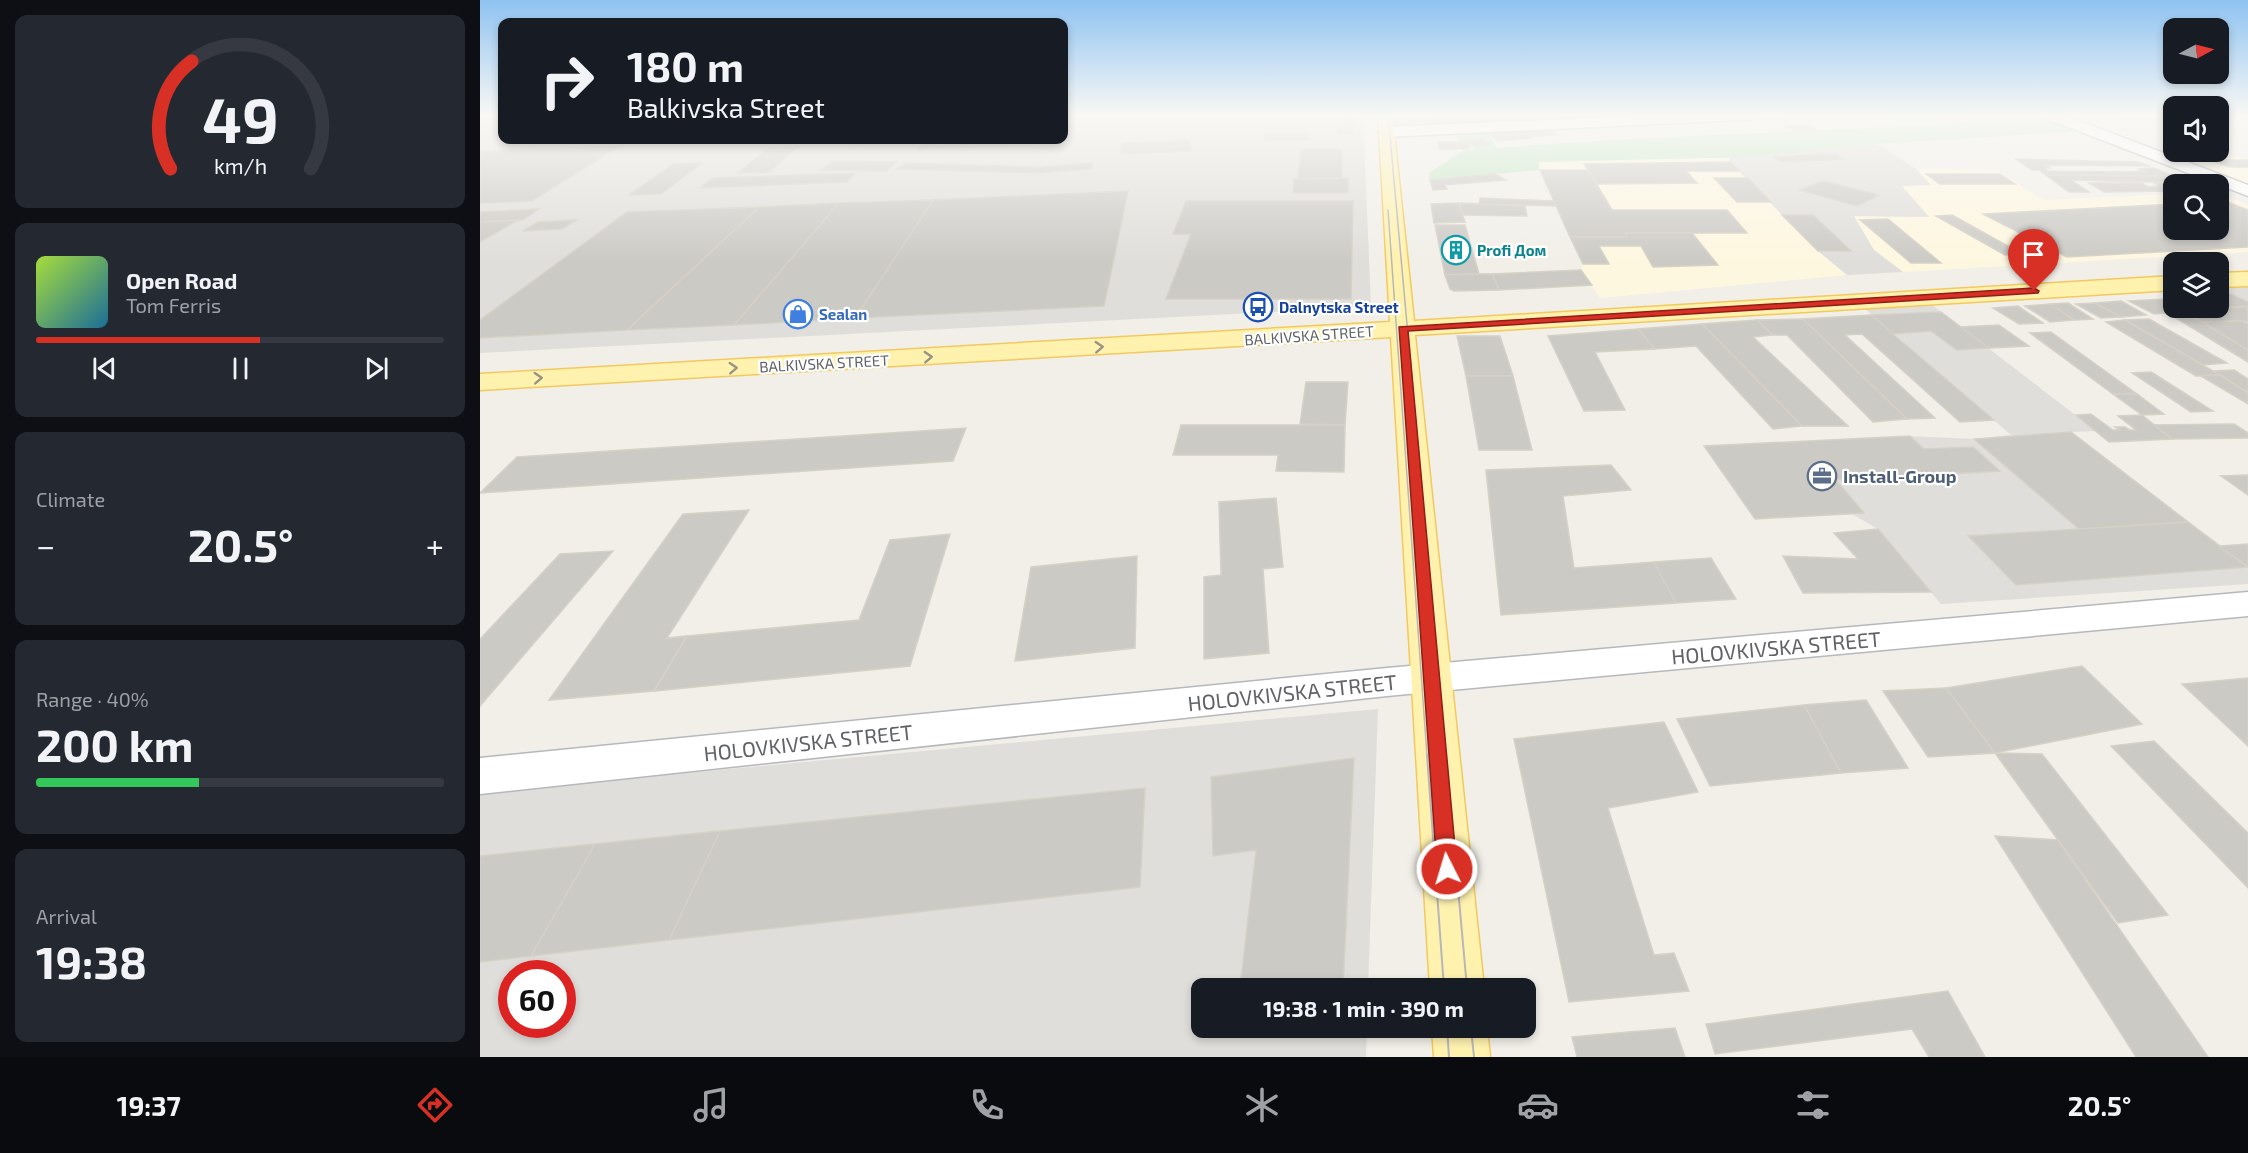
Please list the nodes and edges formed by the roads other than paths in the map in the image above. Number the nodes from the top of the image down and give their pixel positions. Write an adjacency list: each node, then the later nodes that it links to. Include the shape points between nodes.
1 (1389, 163): 10 (main road)
2 (2176, 163): 3 (street)
3 (2248, 191)
4 (2248, 263): 5 (main road)
5 (2229, 264)
6 (2163, 268): 10 (main road, BALKIVSKA STREET)
7 (2248, 279): 8 (main road)
8 (2229, 280)
9 (2163, 284): 10 (main road, BALKIVSKA STREET)
10 (1402, 320): 11 (main road, BALKIVSKA STREET); 12 (main road, BALKIVSKA STREET, one-way to 10); 14 (main road)
11 (480, 361)
12 (480, 382)
13 (2248, 604): 14 (street, HOLOVKIVSKA STREET)
14 (1431, 678): 15 (street, HOLOVKIVSKA STREET); 16 (main road)
15 (480, 776)
16 (1456, 978)
17 (1461, 1038): 18 (main road)
18 (1462, 1057)

